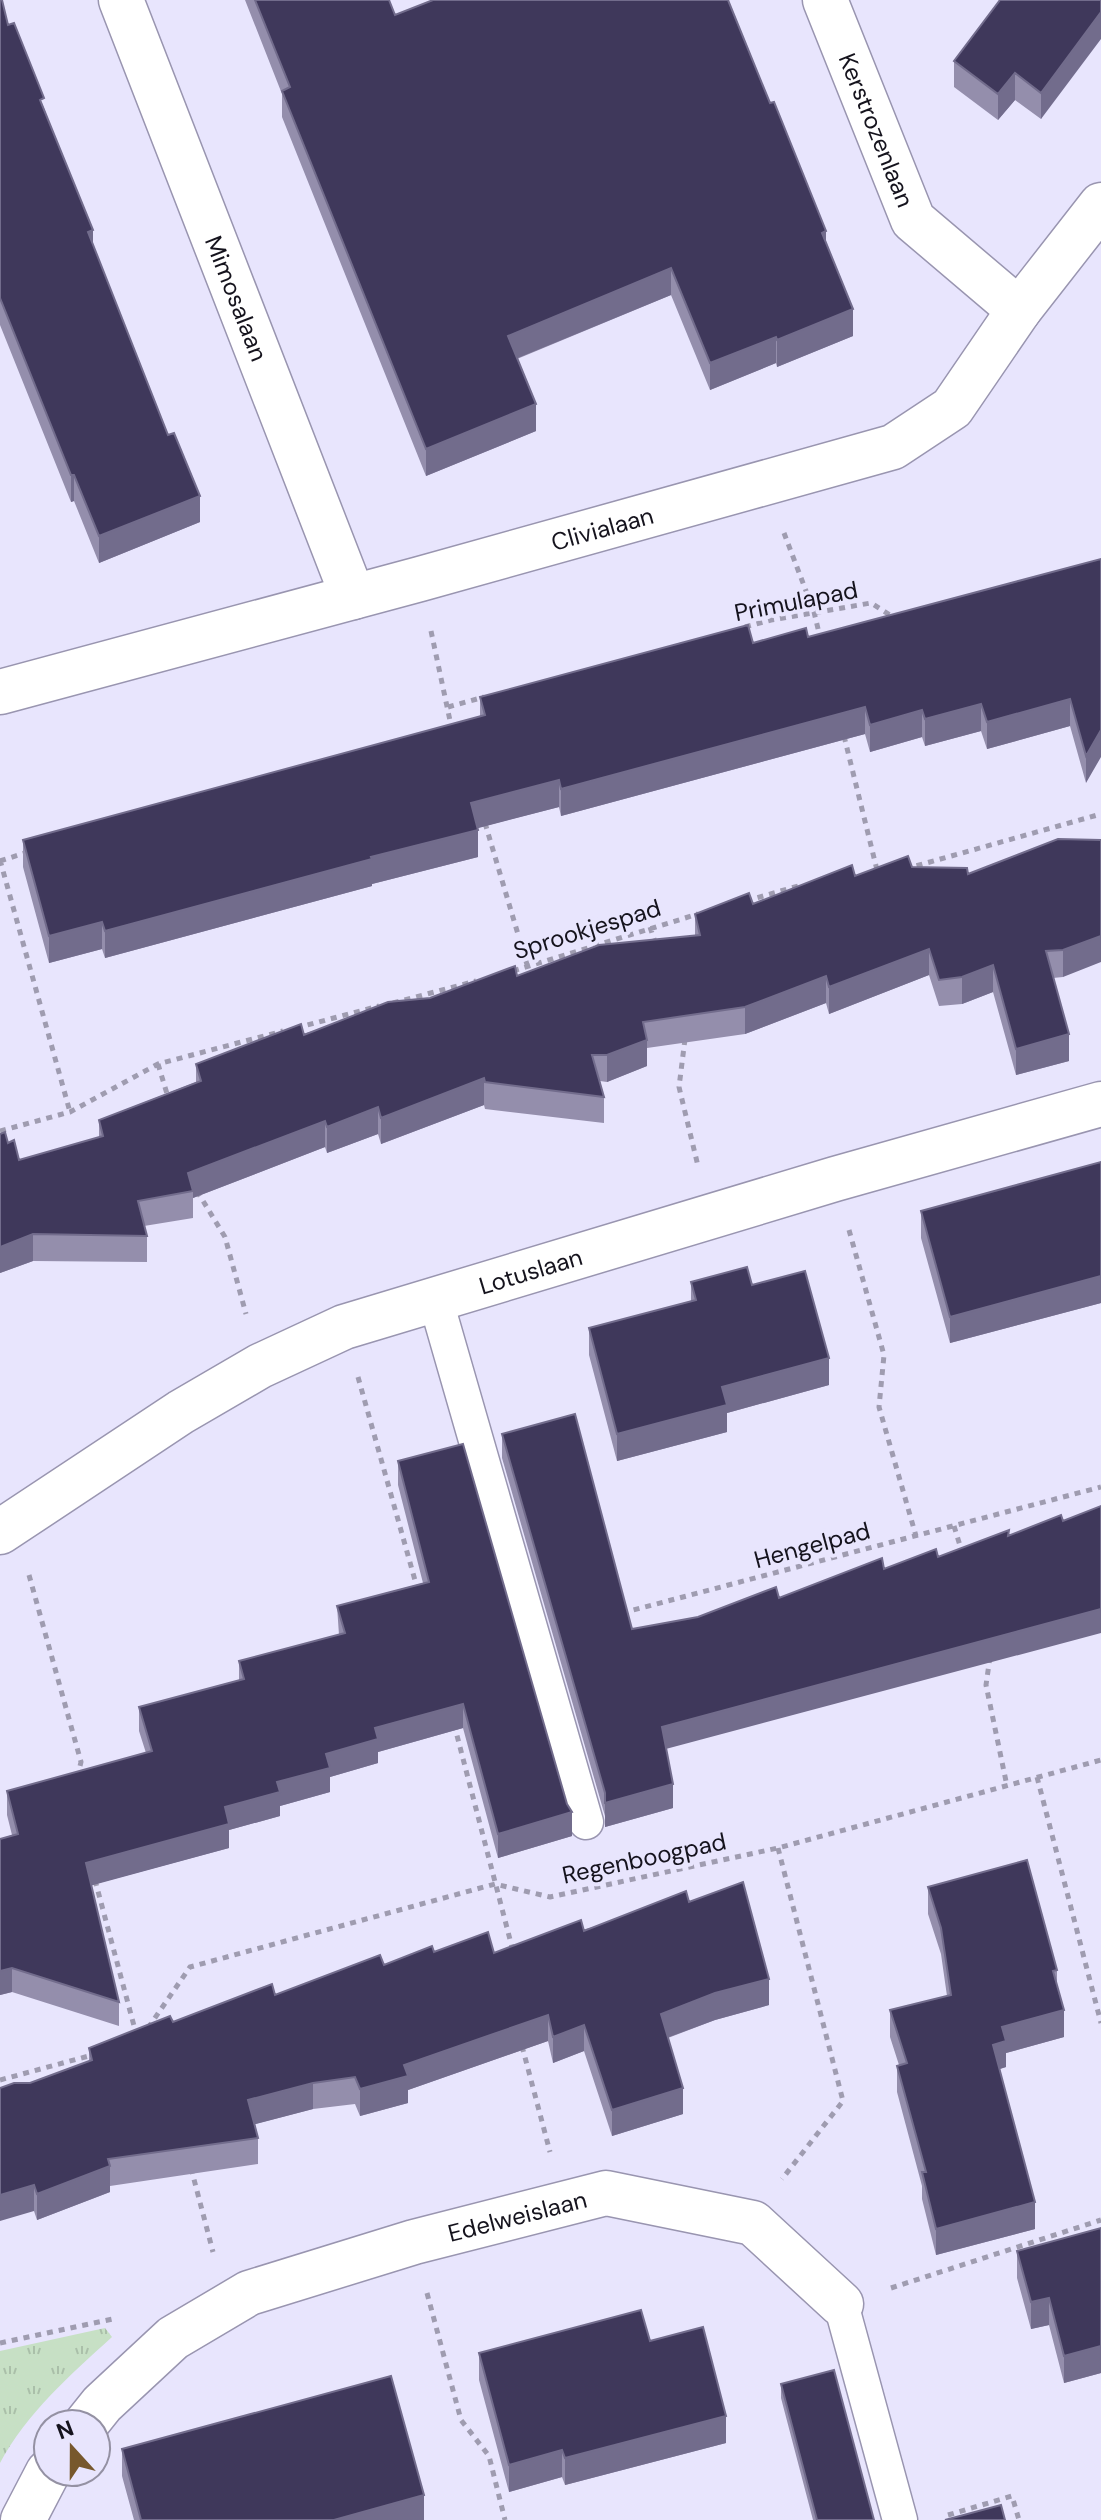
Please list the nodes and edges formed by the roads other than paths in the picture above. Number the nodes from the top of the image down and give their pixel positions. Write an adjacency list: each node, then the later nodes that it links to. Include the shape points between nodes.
1 (121, 0): 5 (street, Mimosalaan)
2 (825, 0): 4 (street, Kerstrozenlaan, via 913,220)
3 (1101, 205): 4 (street, Clivialaan)
4 (1019, 310): 5 (street, Clivialaan, via 952,408 893,447)
5 (353, 597): 6 (street, Clivialaan)
6 (0, 692)
7 (1101, 1104): 8 (street, Lotuslaan)
8 (435, 1298): 9 (street, Lotuslaan, via 344,1327 260,1366); 10 (lane)
9 (7, 1527)
10 (586, 1822)
11 (841, 2304): 12 (street, Edelweislaan, via 753,2223 606,2193 414,2242 249,2293 173,2338); 15 (lane)
12 (99, 2408)
13 (40, 2488): 14 (street)
14 (23, 2520)
15 (900, 2520)

